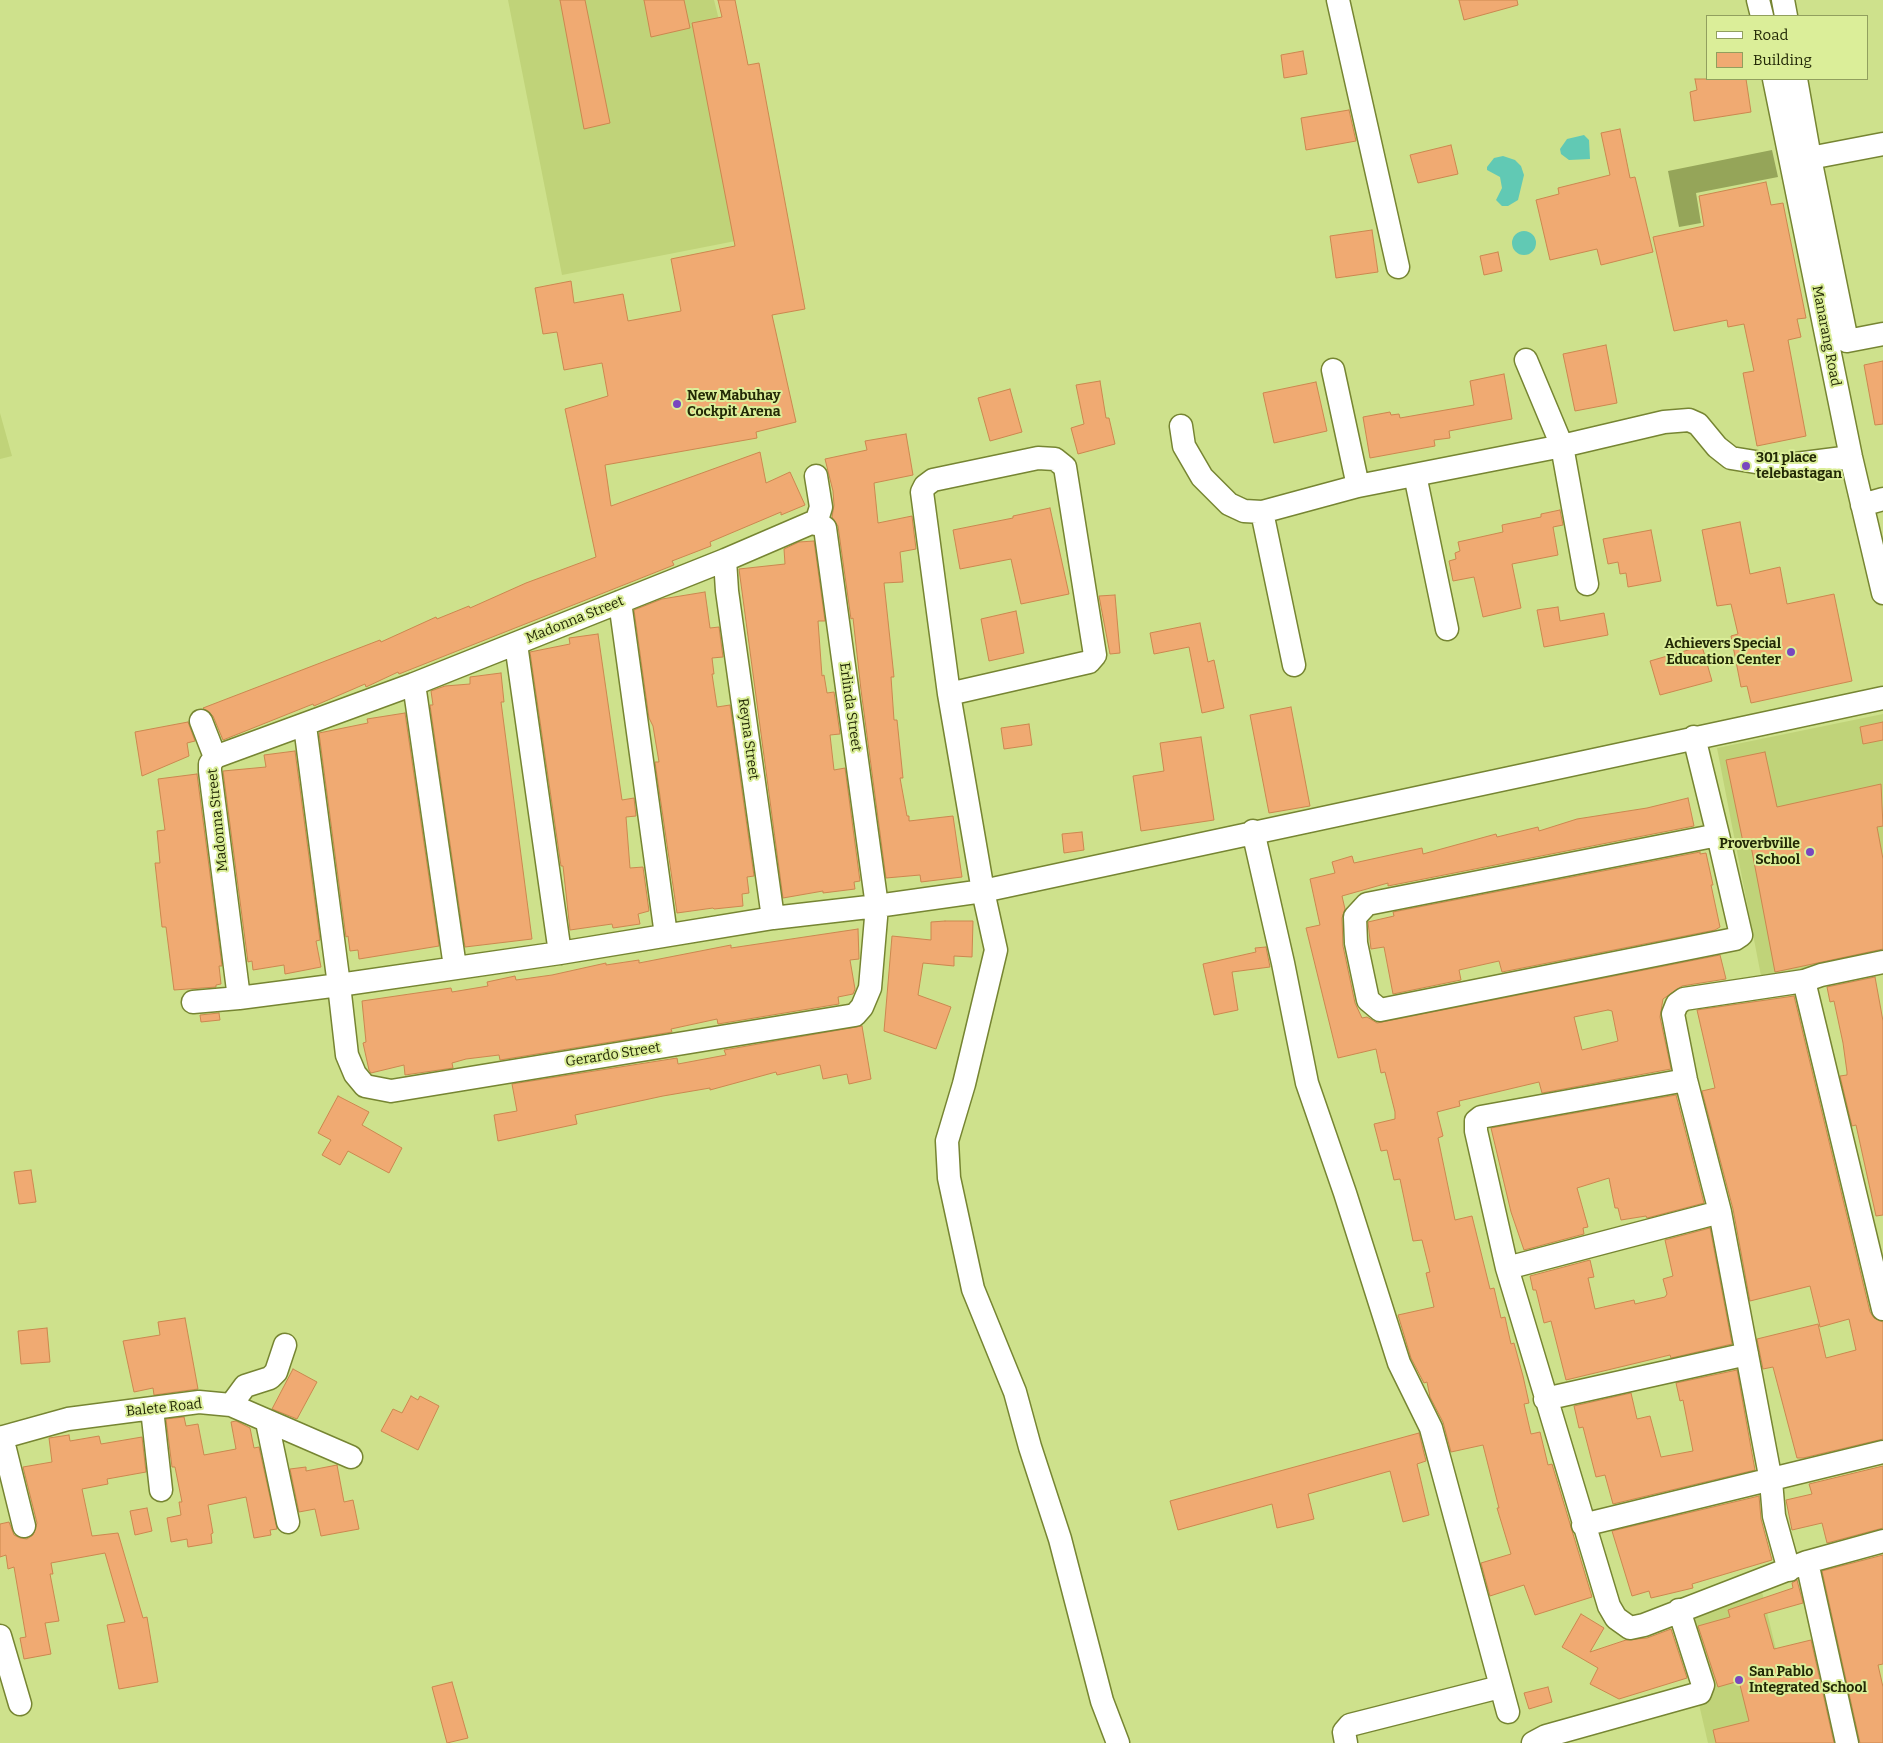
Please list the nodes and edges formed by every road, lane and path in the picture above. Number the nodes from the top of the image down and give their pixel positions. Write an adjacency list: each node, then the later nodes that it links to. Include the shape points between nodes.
1 (1338, 0): 10 (street)
2 (1758, 0): 4 (street)
3 (1783, 0): 5 (street)
4 (1762, 15)
5 (1786, 15)
6 (1774, 80): 16 (street, Manarang Road)
7 (1796, 80): 9 (street)
8 (1883, 144): 9 (street)
9 (1810, 158): 11 (street, via 1847,341)
10 (1398, 267)
11 (1883, 334)
12 (1526, 360): 15 (street)
13 (1333, 370): 19 (street)
14 (1181, 426): 21 (street, via 1184,446 1191,461 1216,492 1228,504 1244,511)
15 (1562, 446): 16 (street, via 1664,422 1689,420 1698,424 1731,458 1780,466); 17 (street); 24 (street)
16 (1851, 457): 20 (street, Manarang Road)
17 (1415, 475): 19 (street); 27 (street)
18 (816, 476): 22 (street, via 821,507)
19 (1358, 486): 21 (street)
20 (1873, 502): 25 (street, Manarang Road)
21 (1262, 512): 29 (street)
22 (811, 523): 23 (street, Madonna Street); 40 (street, Erlinda Street, via 824,528)
23 (725, 560): 26 (street, Madonna Street); 41 (street, Reyna Street)
24 (1587, 584)
25 (1883, 593)
26 (620, 602): 28 (street, Madonna Street); 42 (street)
27 (1447, 629)
28 (516, 644): 30 (street, Madonna Street); 43 (street)
29 (1294, 665)
30 (414, 684): 34 (street, Madonna Street); 45 (street)
31 (949, 694): 31 (street, via 922,492 933,480 1038,458 1055,459 1064,467 1095,650 1093,659); 39 (street)
32 (1883, 698): 35 (street)
33 (201, 721): 36 (street)
34 (305, 726): 36 (street, Madonna Street); 47 (street)
35 (1694, 737): 37 (street); 38 (street)
36 (215, 757): 48 (street, Madonna Street, via 210,771)
37 (1253, 831): 39 (street); 72 (street, via 1307,1083 1400,1363 1431,1428)
38 (1718, 835): 38 (street, via 1367,904 1355,917 1356,943 1368,1000 1380,1010 1735,939 1741,934)
39 (983, 891): 40 (street); 75 (street, via 996,950 947,1141 949,1178 973,1290 1015,1392 1060,1538 1102,1701)
40 (877, 906): 41 (street); 47 (street, Gerardo Street, via 870,988 866,1001 855,1015 391,1091 365,1086 355,1074 347,1055)
41 (773, 918): 42 (street)
42 (666, 936): 43 (street)
43 (560, 953): 45 (street)
44 (1882, 966): 46 (street, via 1821,975)
45 (455, 967): 47 (street)
46 (1804, 981): 50 (street, via 1689,998 1677,1004 1673,1014); 53 (street)
47 (338, 985): 48 (street)
48 (239, 998): 49 (street)
49 (193, 1002)
50 (1686, 1080): 51 (street); 52 (street, via 1481,1117 1476,1121)
51 (1720, 1212): 52 (street); 55 (street)
52 (1507, 1268): 56 (street)
53 (1883, 1309)
54 (285, 1345): 57 (street, via 276,1372 270,1378 245,1386)
55 (1747, 1354): 56 (street); 63 (street)
56 (1545, 1399): 66 (street)
57 (231, 1405): 58 (street, Balete Road, via 199,1402); 59 (street, Balete Road)
58 (152, 1409): 60 (street, Balete Road, via 68,1420); 64 (street)
59 (266, 1422): 62 (street, Balete Road); 65 (street)
60 (1, 1438): 67 (street)
61 (1883, 1452): 63 (street)
62 (351, 1457)
63 (1771, 1481): 66 (street); 69 (street, via 1774,1516)
64 (160, 1490)
65 (288, 1522)
66 (1583, 1525): 70 (street, via 1609,1606 1616,1618 1630,1628)
67 (24, 1526)
68 (1883, 1541): 69 (street)
69 (1798, 1566): 70 (street); 78 (street)
70 (1679, 1610): 77 (street, via 1703,1685 1700,1693 1546,1736)
71 (0, 1636): 73 (street)
72 (1500, 1687): 74 (street); 76 (street, via 1350,1725 1344,1732)
73 (20, 1704)
74 (1508, 1712)
75 (1118, 1743)
76 (1346, 1743)
77 (1533, 1743)
78 (1847, 1743)

